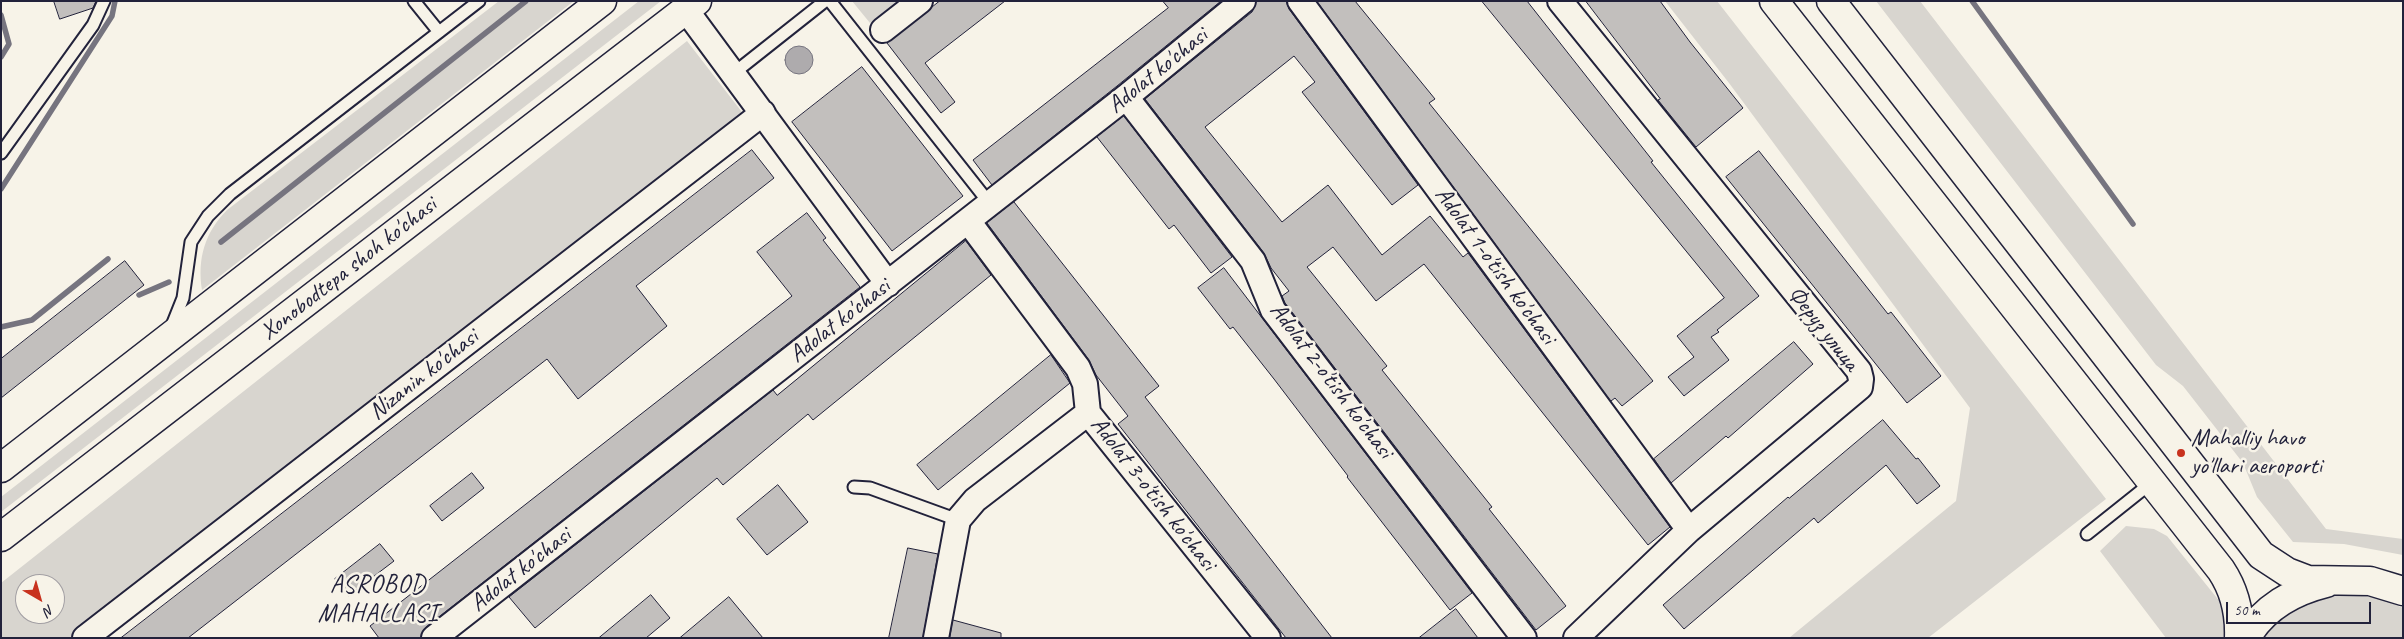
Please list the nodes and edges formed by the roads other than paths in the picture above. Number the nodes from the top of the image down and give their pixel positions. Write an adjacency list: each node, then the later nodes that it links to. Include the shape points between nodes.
1 (104, 1): 19 (lane, via 93,25)
2 (414, 1): 15 (lane)
3 (479, 1): 15 (lane)
4 (602, 1): 23 (main road)
5 (826, 1): 16 (lane)
6 (830, 1): 20 (lane)
7 (920, 1): 14 (street)
8 (1243, 1): 17 (street, Adolat ko'chasi)
9 (1300, 1): 29 (street, Adolat 1-o'tish ko'chasi)
10 (1560, 1): 29 (street, Феруз улица, via 1859,371 1861,378 1860,387)
11 (1774, 1): 26 (main road)
12 (1831, 1): 32 (main road, via 2253,546 2269,561 2298,577)
13 (691, 5): 16 (street); 31 (main road, Xonobodtepa shoh ko'chasi)
14 (883, 30)
15 (439, 32): 23 (lane, via 230,194 208,216 191,242 183,298)
16 (734, 73): 18 (street)
17 (1126, 97): 20 (street, Adolat ko'chasi); 38 (street, Adolat 2-o'tish ko'chasi, via 1253,261 1274,310)
18 (763, 113): 22 (street); 34 (street, Nizanin ko'chasi)
19 (1, 153)
20 (990, 204): 21 (street, Adolat ko'chasi)
21 (968, 221): 22 (street, Adolat ko'chasi); 24 (street, Adolat 3-o'tish ko'chasi, via 1078,368 1085,384)
22 (888, 284): 35 (street, Adolat ko'chasi)
23 (165, 341): 25 (main road)
24 (1088, 412): 28 (street, via 975,500); 37 (street, Adolat 3-o'tish ko'chasi)
25 (1, 468)
26 (2151, 483): 30 (lane); 40 (main road, via 2227,580 2237,608)
27 (854, 487): 28 (lane, via 870,488)
28 (958, 520): 36 (street)
29 (1690, 530): 39 (street, Феруз улица)
30 (2087, 534)
31 (1, 537)
32 (2330, 582): 33 (main road, via 2370,581); 41 (main road, via 2311,586 2276,605)
33 (2403, 591)
34 (85, 638)
35 (434, 638)
36 (936, 638)
37 (1268, 638)
38 (1524, 638)
39 (1576, 638)
40 (2239, 638)
41 (2246, 638)

